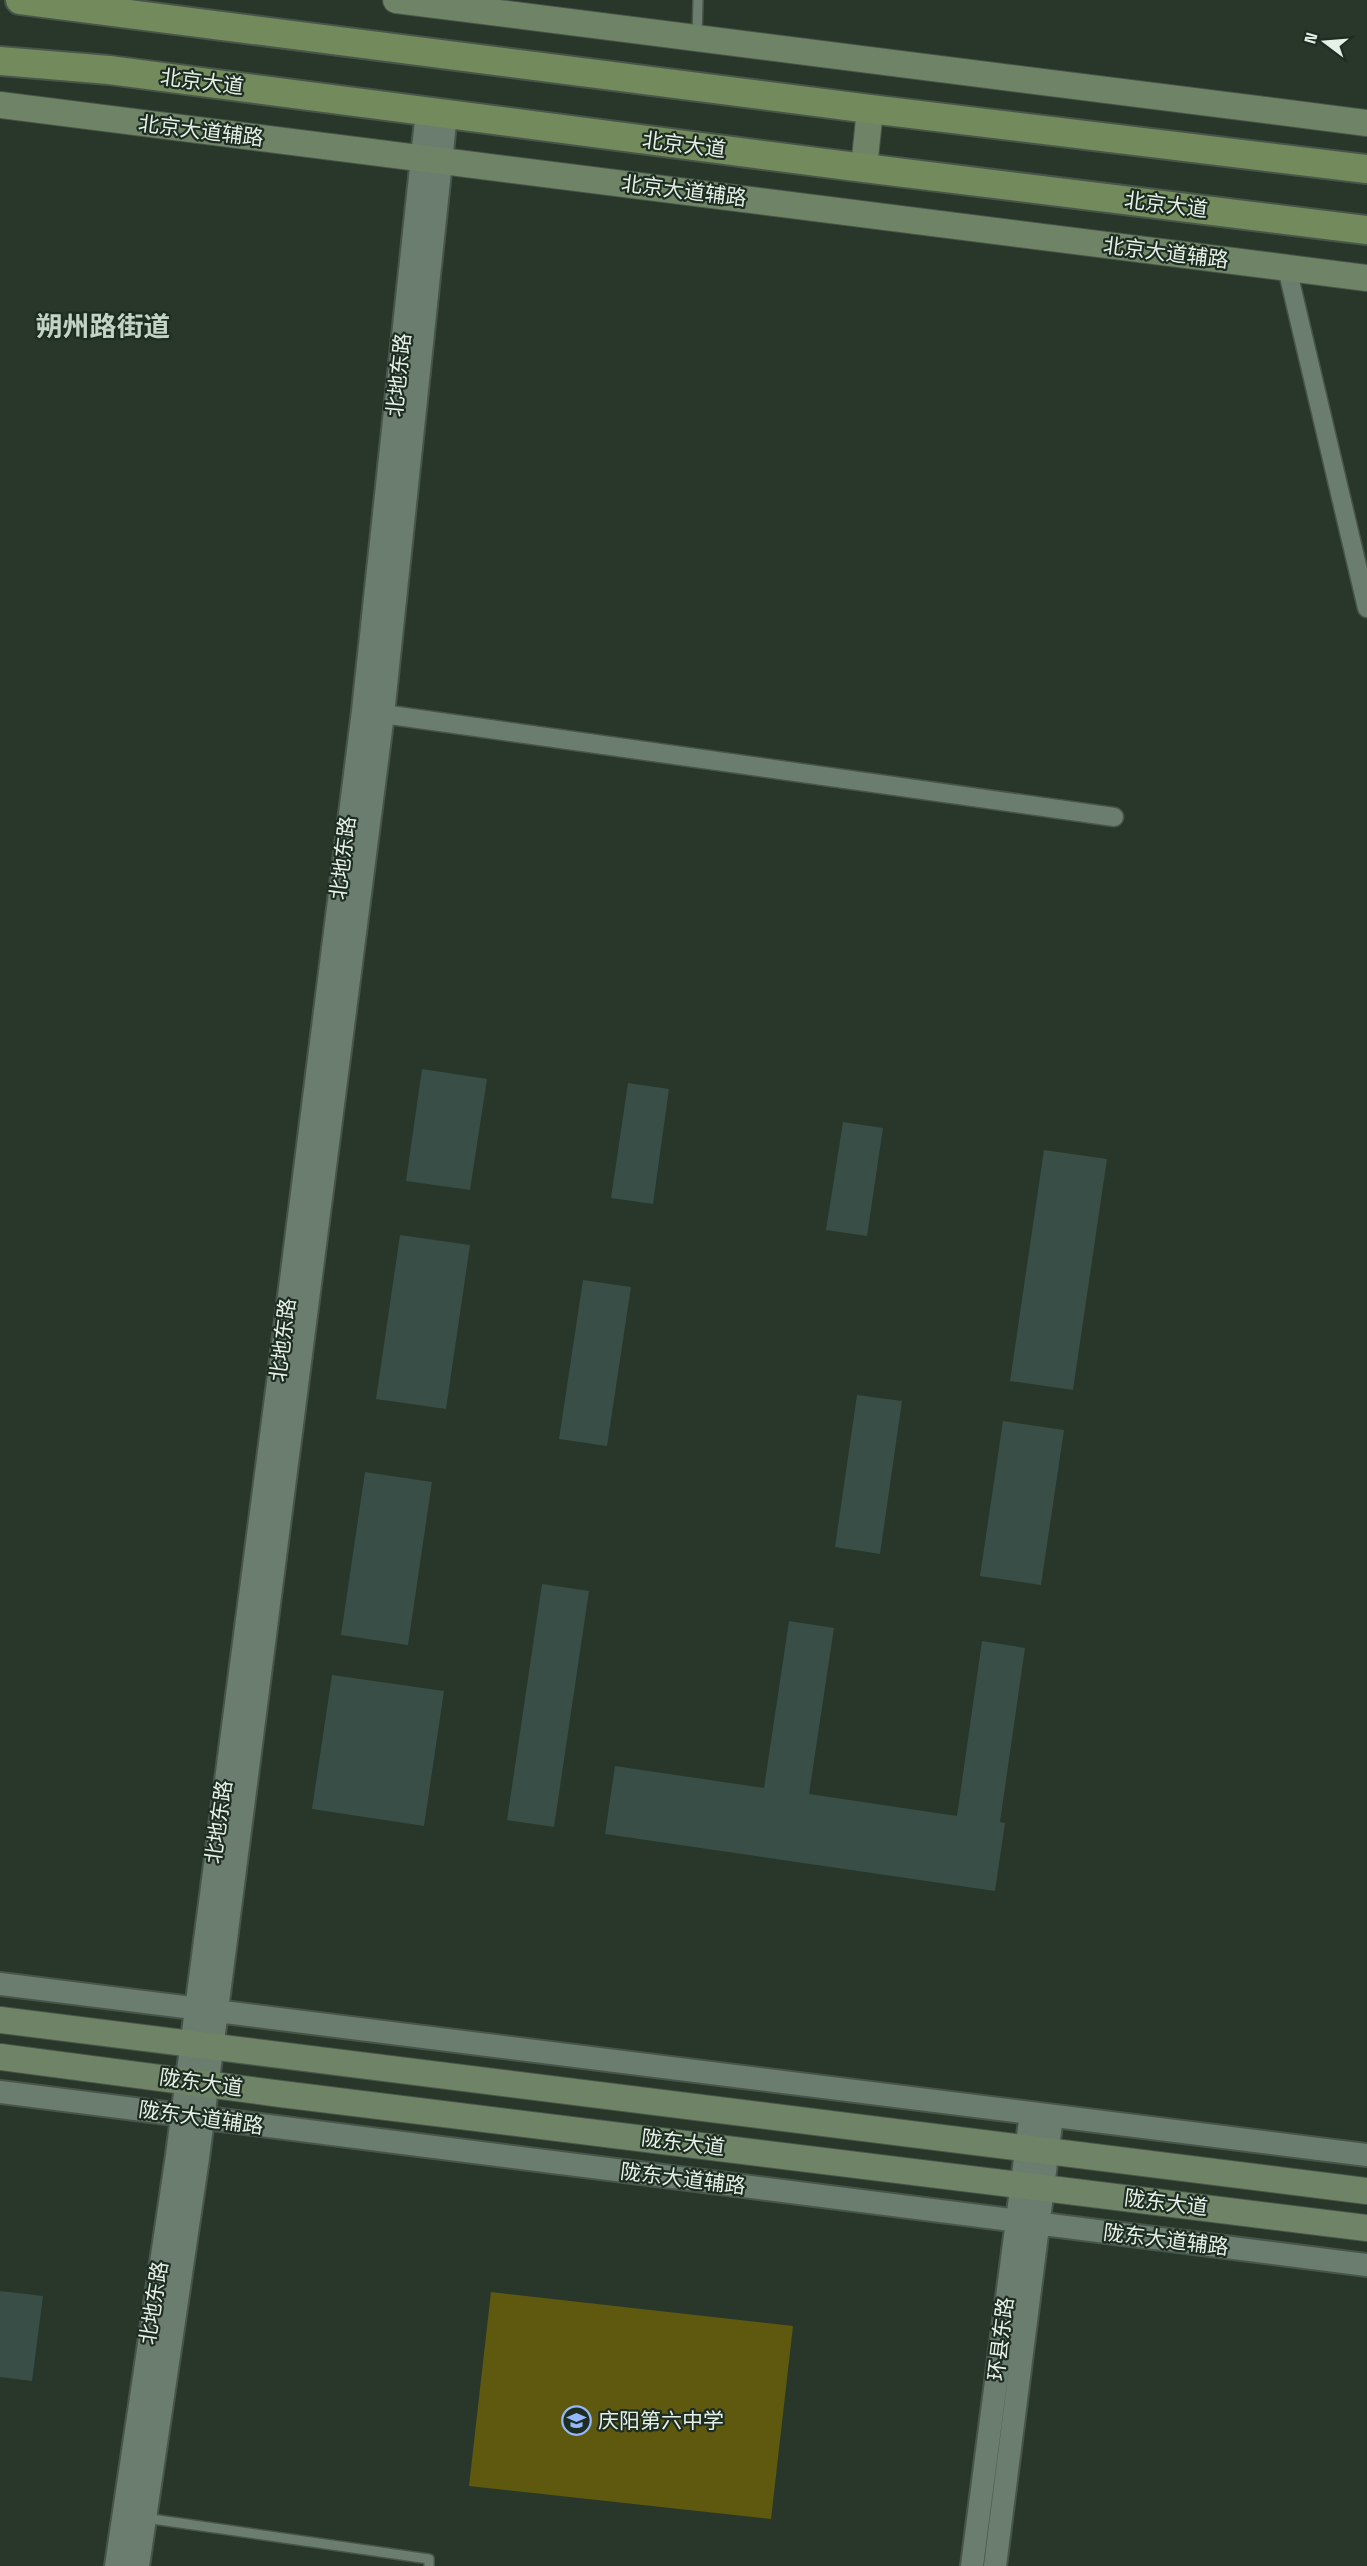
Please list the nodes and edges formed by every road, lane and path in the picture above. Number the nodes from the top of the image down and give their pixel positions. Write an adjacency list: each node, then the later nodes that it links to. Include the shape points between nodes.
1 (20, 0): 7 (main road)
2 (396, 0): 4 (main road)
3 (698, 0): 4 (lane)
4 (697, 39): 9 (main road)
5 (0, 61): 8 (main road, 北京大道, via 109,69)
6 (0, 105): 10 (main road, 北京大道辅路)
7 (870, 109): 11 (main road); 12 (main road)
8 (437, 113): 10 (street, 北地东路); 11 (main road, 北京大道)
9 (1367, 123)
10 (432, 160): 14 (main road, 北京大道辅路); 17 (street, 北地东路); 20 (street, 北地东路, via 279,1375)
11 (864, 168): 13 (main road, 北京大道)
12 (1367, 169)
13 (1367, 230)
14 (1287, 268): 15 (main road, 北京大道辅路); 16 (street)
15 (1367, 278)
16 (1367, 608)
17 (383, 714): 18 (street); 20 (street, 北地东路)
18 (1114, 817)
19 (0, 1984): 20 (street)
20 (205, 2009): 22 (street, 北地东路); 26 (street)
21 (0, 2020): 22 (main road, 陇东大道)
22 (201, 2045): 24 (street, 北地东路); 28 (main road, 陇东大道)
23 (0, 2057): 24 (main road, 陇东大道)
24 (196, 2082): 27 (street, 北地东路); 30 (main road, 陇东大道)
25 (0, 2092): 27 (street, 陇东大道辅路)
26 (1042, 2115): 28 (street, 环县东路); 29 (street)
27 (192, 2117): 32 (street, 陇东大道辅路); 35 (street, 北地东路); 36 (street, 北地东路)
28 (1037, 2150): 30 (street, 环县东路); 31 (main road, 陇东大道)
29 (1367, 2155)
30 (1032, 2186): 32 (street, 环县东路); 33 (main road, 陇东大道)
31 (1367, 2191)
32 (1027, 2222): 34 (street, 陇东大道辅路); 39 (street, 环县东路); 40 (street, 环县东路)
33 (1367, 2228)
34 (1367, 2265)
35 (143, 2518): 37 (street, 北地东路); 38 (lane, via 429,2559)
36 (116, 2566)
37 (138, 2566)
38 (429, 2566)
39 (972, 2566)
40 (994, 2566)

